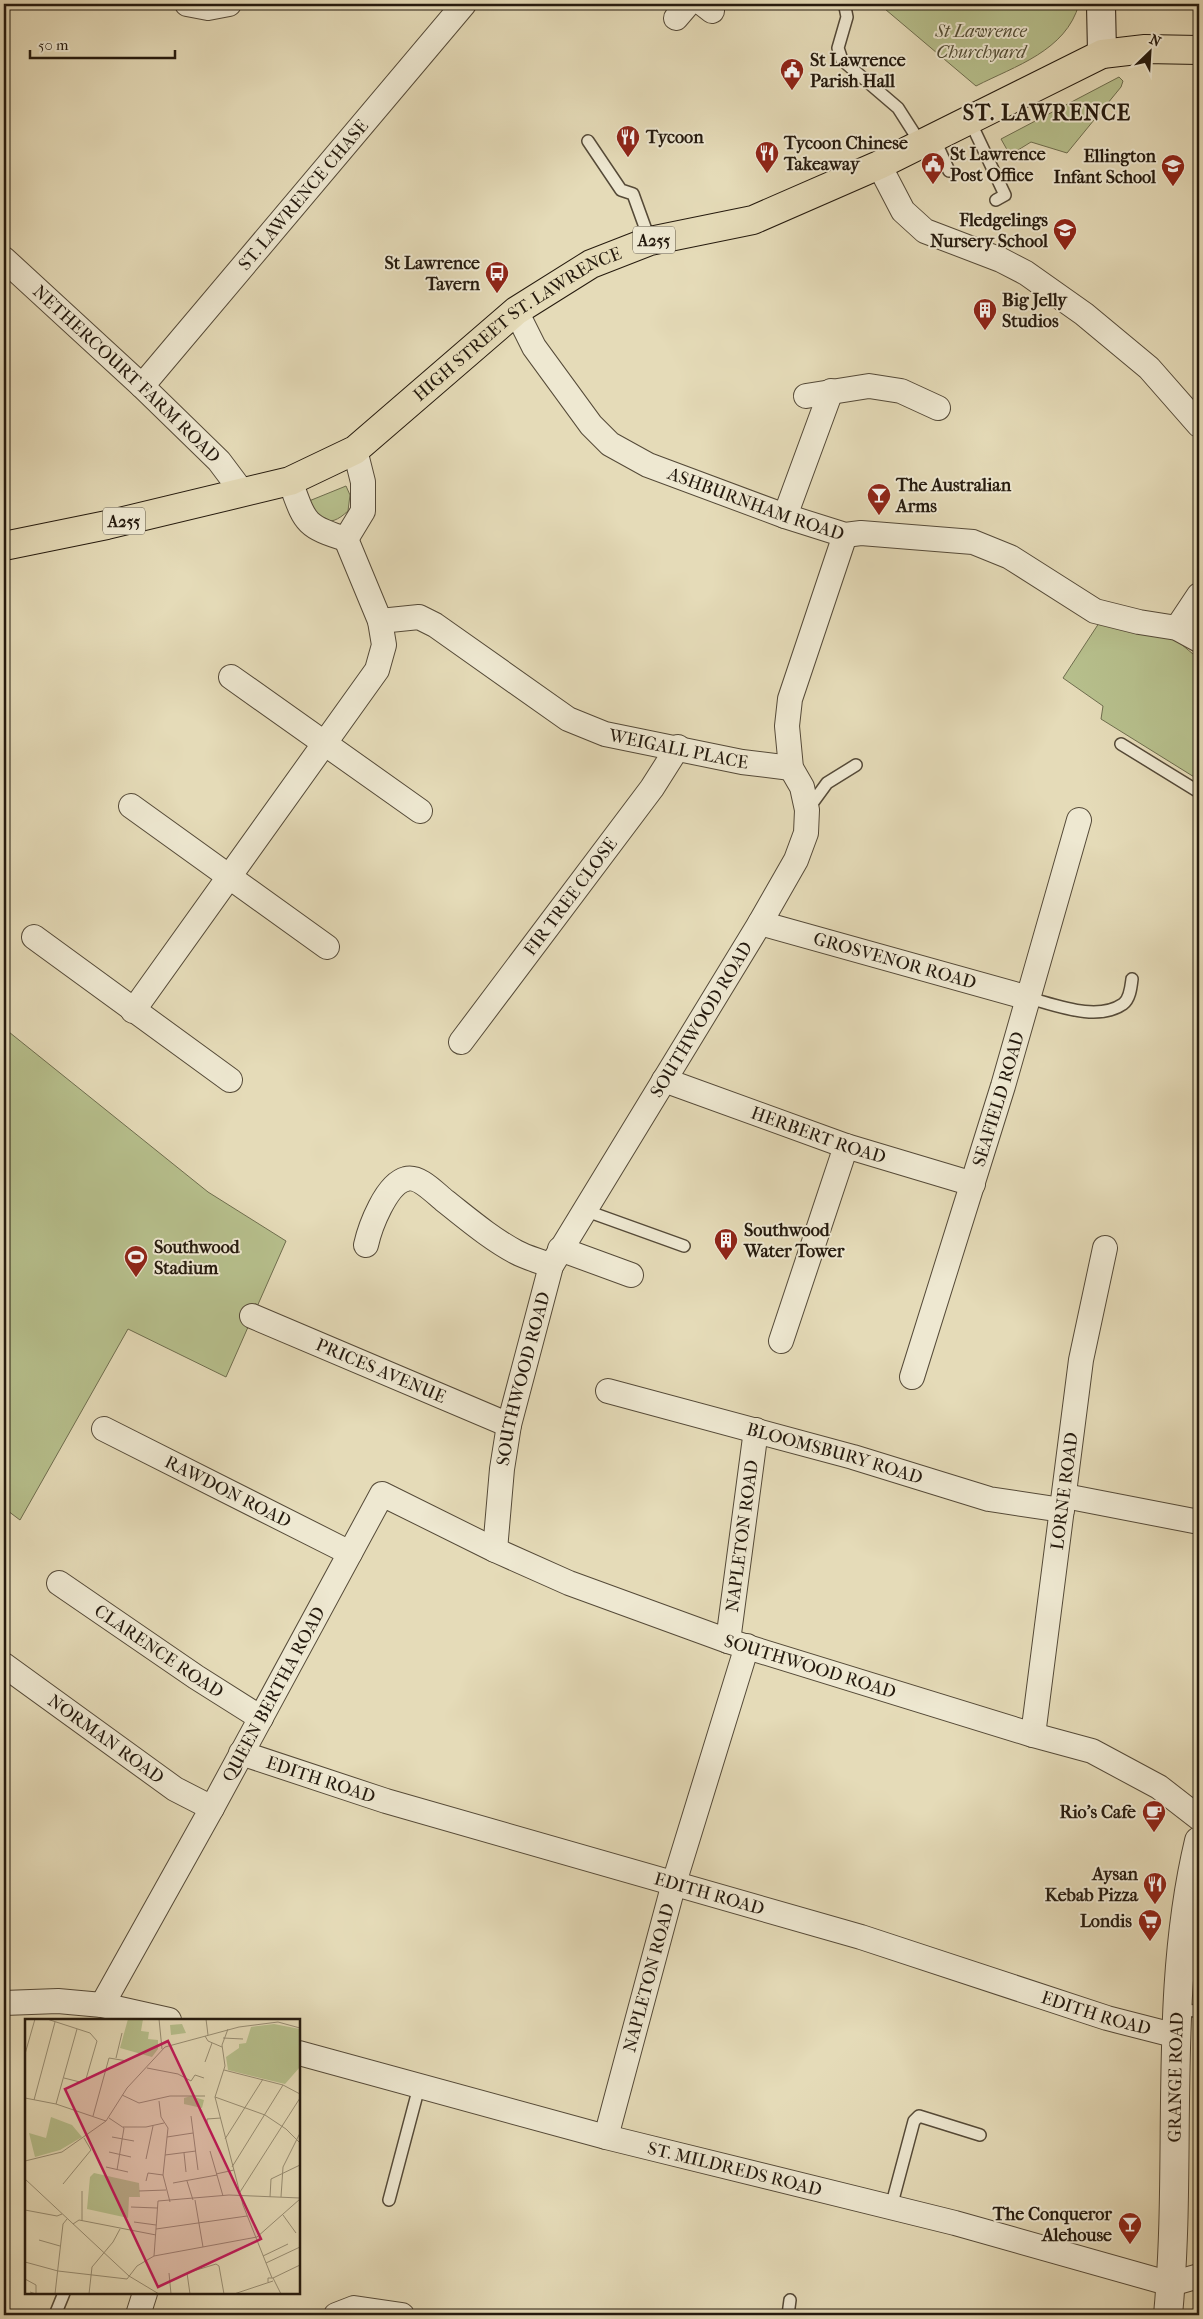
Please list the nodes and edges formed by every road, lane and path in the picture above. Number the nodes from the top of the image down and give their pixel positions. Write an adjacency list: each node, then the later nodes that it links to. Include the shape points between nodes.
1 (186, 4): 2 (street, via 208,8)
2 (230, 4)
3 (464, 4): 17 (street, ST. LAWRENCE CHASE)
4 (842, 4): 10 (lane, via 847,17 838,48 842,60 898,108)
5 (1101, 4): 7 (street)
6 (1199, 50): 7 (main road, HIGH STREET ST. LAWRENCE / A255, via 1145,49)
7 (1102, 54): 8 (main road, HIGH STREET ST. LAWRENCE / A255)
8 (969, 119): 10 (main road, HIGH STREET ST. LAWRENCE / A255); 13 (lane, via 1005,195)
9 (588, 141): 14 (lane, via 621,190 633,194)
10 (927, 141): 11 (main road, HIGH STREET ST. LAWRENCE / A255); 12 (lane)
11 (879, 165): 14 (main road, HIGH STREET ST. LAWRENCE / A255, via 753,220); 21 (street, via 903,211 925,230 1026,273 1084,314 1149,368)
12 (948, 171)
13 (996, 200)
14 (650, 241): 16 (main road, HIGH STREET ST. LAWRENCE / A255, via 590,264)
15 (4, 259): 17 (street, NETHERCOURT FARM ROAD)
16 (516, 311): 22 (main road, HIGH STREET ST. LAWRENCE / A255); 25 (street, ASHBURNHAM ROAD, via 534,347 591,424 610,444 648,465)
17 (142, 386): 24 (street, NETHERCOURT FARM ROAD, via 219,462)
18 (831, 391): 19 (street); 20 (street, via 869,386 885,388 901,391); 25 (street)
19 (806, 396)
20 (938, 408)
21 (1199, 425)
22 (355, 450): 23 (main road, HIGH STREET ST. LAWRENCE / A255); 27 (street, via 363,482 363,511)
23 (290, 481): 24 (main road, HIGH STREET ST. LAWRENCE / A255); 27 (street, via 305,519 323,532)
24 (243, 493): 28 (main road, A255)
25 (785, 516): 26 (street, ASHBURNHAM ROAD)
26 (845, 535): 31 (street, ASHBURNHAM ROAD, via 861,533 973,542 1010,557 1095,611); 38 (street, SOUTHWOOD ROAD, via 790,699 787,726)
27 (346, 539): 30 (street)
28 (4, 546)
29 (1199, 595): 31 (street)
30 (380, 621): 34 (street, via 384,645 377,670); 36 (street, WEIGALL PLACE, via 419,618 435,625 568,719 605,734)
31 (1177, 628): 32 (street, ASHBURNHAM ROAD)
32 (1199, 640)
33 (231, 677): 34 (street)
34 (324, 744): 42 (street); 44 (street)
35 (1121, 744): 39 (lane)
36 (678, 747): 38 (street, WEIGALL PLACE, via 742,762); 51 (street, FIR TREE CLOSE, via 652,788)
37 (856, 765): 41 (lane, via 827,783)
38 (791, 768): 41 (street, SOUTHWOOD ROAD, via 802,787)
39 (1199, 792)
40 (131, 806): 44 (street)
41 (807, 810): 45 (street, SOUTHWOOD ROAD, via 806,833 796,860)
42 (420, 812)
43 (1080, 820): 49 (street, SEAFIELD ROAD)
44 (229, 876): 47 (street); 50 (street)
45 (760, 923): 49 (street, GROSVENOR ROAD); 53 (street, SOUTHWOOD ROAD)
46 (34, 937): 50 (street)
47 (327, 947)
48 (1132, 979): 49 (lane, via 1129,996 1123,1004 1102,1011 1088,1012)
49 (1029, 998): 55 (street, SEAFIELD ROAD)
50 (133, 1011): 52 (street)
51 (461, 1042)
52 (230, 1080)
53 (664, 1080): 54 (street, HERBERT ROAD); 56 (street, SOUTHWOOD ROAD)
54 (846, 1146): 55 (street, HERBERT ROAD); 63 (street)
55 (973, 1184): 64 (street, SEAFIELD ROAD)
56 (584, 1210): 58 (lane); 60 (street, SOUTHWOOD ROAD)
57 (366, 1245): 60 (street, via 376,1210 412,1170 413,1179 517,1253)
58 (684, 1246)
59 (1105, 1248): 69 (street, LORNE ROAD, via 1081,1360)
60 (555, 1258): 61 (street); 66 (street, SOUTHWOOD ROAD)
61 (631, 1275)
62 (252, 1316): 66 (street, PRICES AVENUE)
63 (782, 1341)
64 (912, 1377)
65 (608, 1391): 68 (street, BLOOMSBURY ROAD)
66 (510, 1426): 71 (street, SOUTHWOOD ROAD, via 502,1469)
67 (104, 1429): 72 (street, RAWDON ROAD)
68 (756, 1430): 69 (street, BLOOMSBURY ROAD, via 989,1499); 74 (street, NAPLETON ROAD)
69 (1064, 1503): 70 (street, BLOOMSBURY ROAD); 77 (street, LORNE ROAD)
70 (1199, 1522)
71 (495, 1550): 72 (street, QUEEN BERTHA ROAD, via 382,1494); 74 (street, SOUTHWOOD ROAD, via 569,1583)
72 (350, 1553): 76 (street, QUEEN BERTHA ROAD)
73 (59, 1583): 76 (street, CLARENCE ROAD)
74 (737, 1644): 77 (street, SOUTHWOOD ROAD); 82 (street, NAPLETON ROAD)
75 (4, 1665): 79 (street, NORMAN ROAD, via 175,1789)
76 (261, 1718): 78 (street, QUEEN BERTHA ROAD)
77 (1033, 1735): 80 (street, SOUTHWOOD ROAD, via 1092,1751 1159,1787)
78 (241, 1753): 79 (street, QUEEN BERTHA ROAD); 82 (street, EDITH ROAD, via 386,1801)
79 (212, 1808): 84 (street, QUEEN BERTHA ROAD)
80 (1199, 1818)
81 (1199, 1841): 86 (street, GRANGE ROAD, via 1186,1909)
82 (674, 1883): 86 (street, EDITH ROAD, via 860,1937 1107,2018); 90 (street, NAPLETON ROAD)
83 (4, 2002): 84 (street, via 58,2000)
84 (102, 2005): 85 (street)
85 (165, 2019)
86 (1184, 2019): 94 (street, GRANGE ROAD)
87 (300, 2053): 88 (street, ST. MILDREDS ROAD)
88 (419, 2087): 90 (street, ST. MILDREDS ROAD); 91 (lane)
89 (980, 2136): 92 (lane, via 919,2116 914,2121)
90 (606, 2137): 92 (street, ST. MILDREDS ROAD)
91 (389, 2200)
92 (892, 2207): 94 (street, ST. MILDREDS ROAD)
93 (1199, 2276): 94 (street)
94 (1171, 2284): 103 (street, GRANGE ROAD)
95 (64, 2294): 98 (lane)
96 (145, 2294): 99 (street)
97 (790, 2300): 102 (lane)
98 (55, 2315)
99 (138, 2315)
100 (336, 2315): 101 (street, via 354,2308)
101 (402, 2315)
102 (788, 2315)
103 (1168, 2315)

